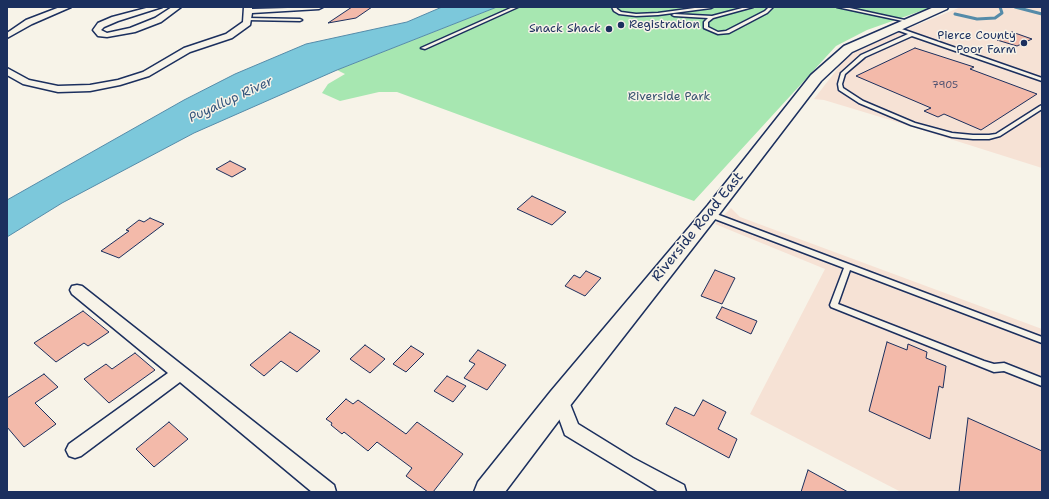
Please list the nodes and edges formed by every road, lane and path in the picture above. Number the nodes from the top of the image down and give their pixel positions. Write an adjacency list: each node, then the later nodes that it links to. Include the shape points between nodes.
1 (67, 7): 17 (street, via 30,22)
2 (158, 7): 3 (street, via 115,19 101,25 97,30 107,35 126,32 158,20)
3 (177, 7)
4 (319, 7): 12 (street)
5 (516, 7): 18 (lane)
6 (614, 7): 13 (lane, via 615,10 626,14)
7 (711, 7): 13 (lane)
8 (751, 7): 14 (lane)
9 (771, 7): 14 (lane, via 766,12 723,33 712,32 706,28 706,22)
10 (840, 7): 16 (lane)
11 (943, 7): 16 (street, Riverside Road East)
12 (248, 12): 15 (lane); 21 (street, via 247,24 229,36 188,50 146,74)
13 (658, 14): 14 (lane)
14 (712, 17)
15 (300, 20)
16 (907, 28): 20 (lane); 23 (lane, via 863,56 841,77 841,89 861,102 913,124 973,137 989,138 998,135); 24 (street, Riverside Road East, via 848,49 816,78)
17 (7, 35)
18 (423, 48)
19 (7, 70): 21 (street, via 16,78 41,87 74,90)
20 (1042, 80)
21 (90, 88): 22 (street)
22 (81, 101)
23 (1042, 107)
24 (709, 214): 25 (lane); 30 (street, Riverside Road East)
25 (848, 267): 27 (lane); 29 (lane, via 834,305 982,364 994,368 1004,367)
26 (77, 290): 28 (street)
27 (1042, 340)
28 (180, 373): 31 (street); 32 (street)
29 (1042, 382)
30 (560, 399): 33 (street, Riverside Road East); 34 (street, via 571,429)
31 (75, 450)
32 (327, 492)
33 (488, 492)
34 (677, 492)

